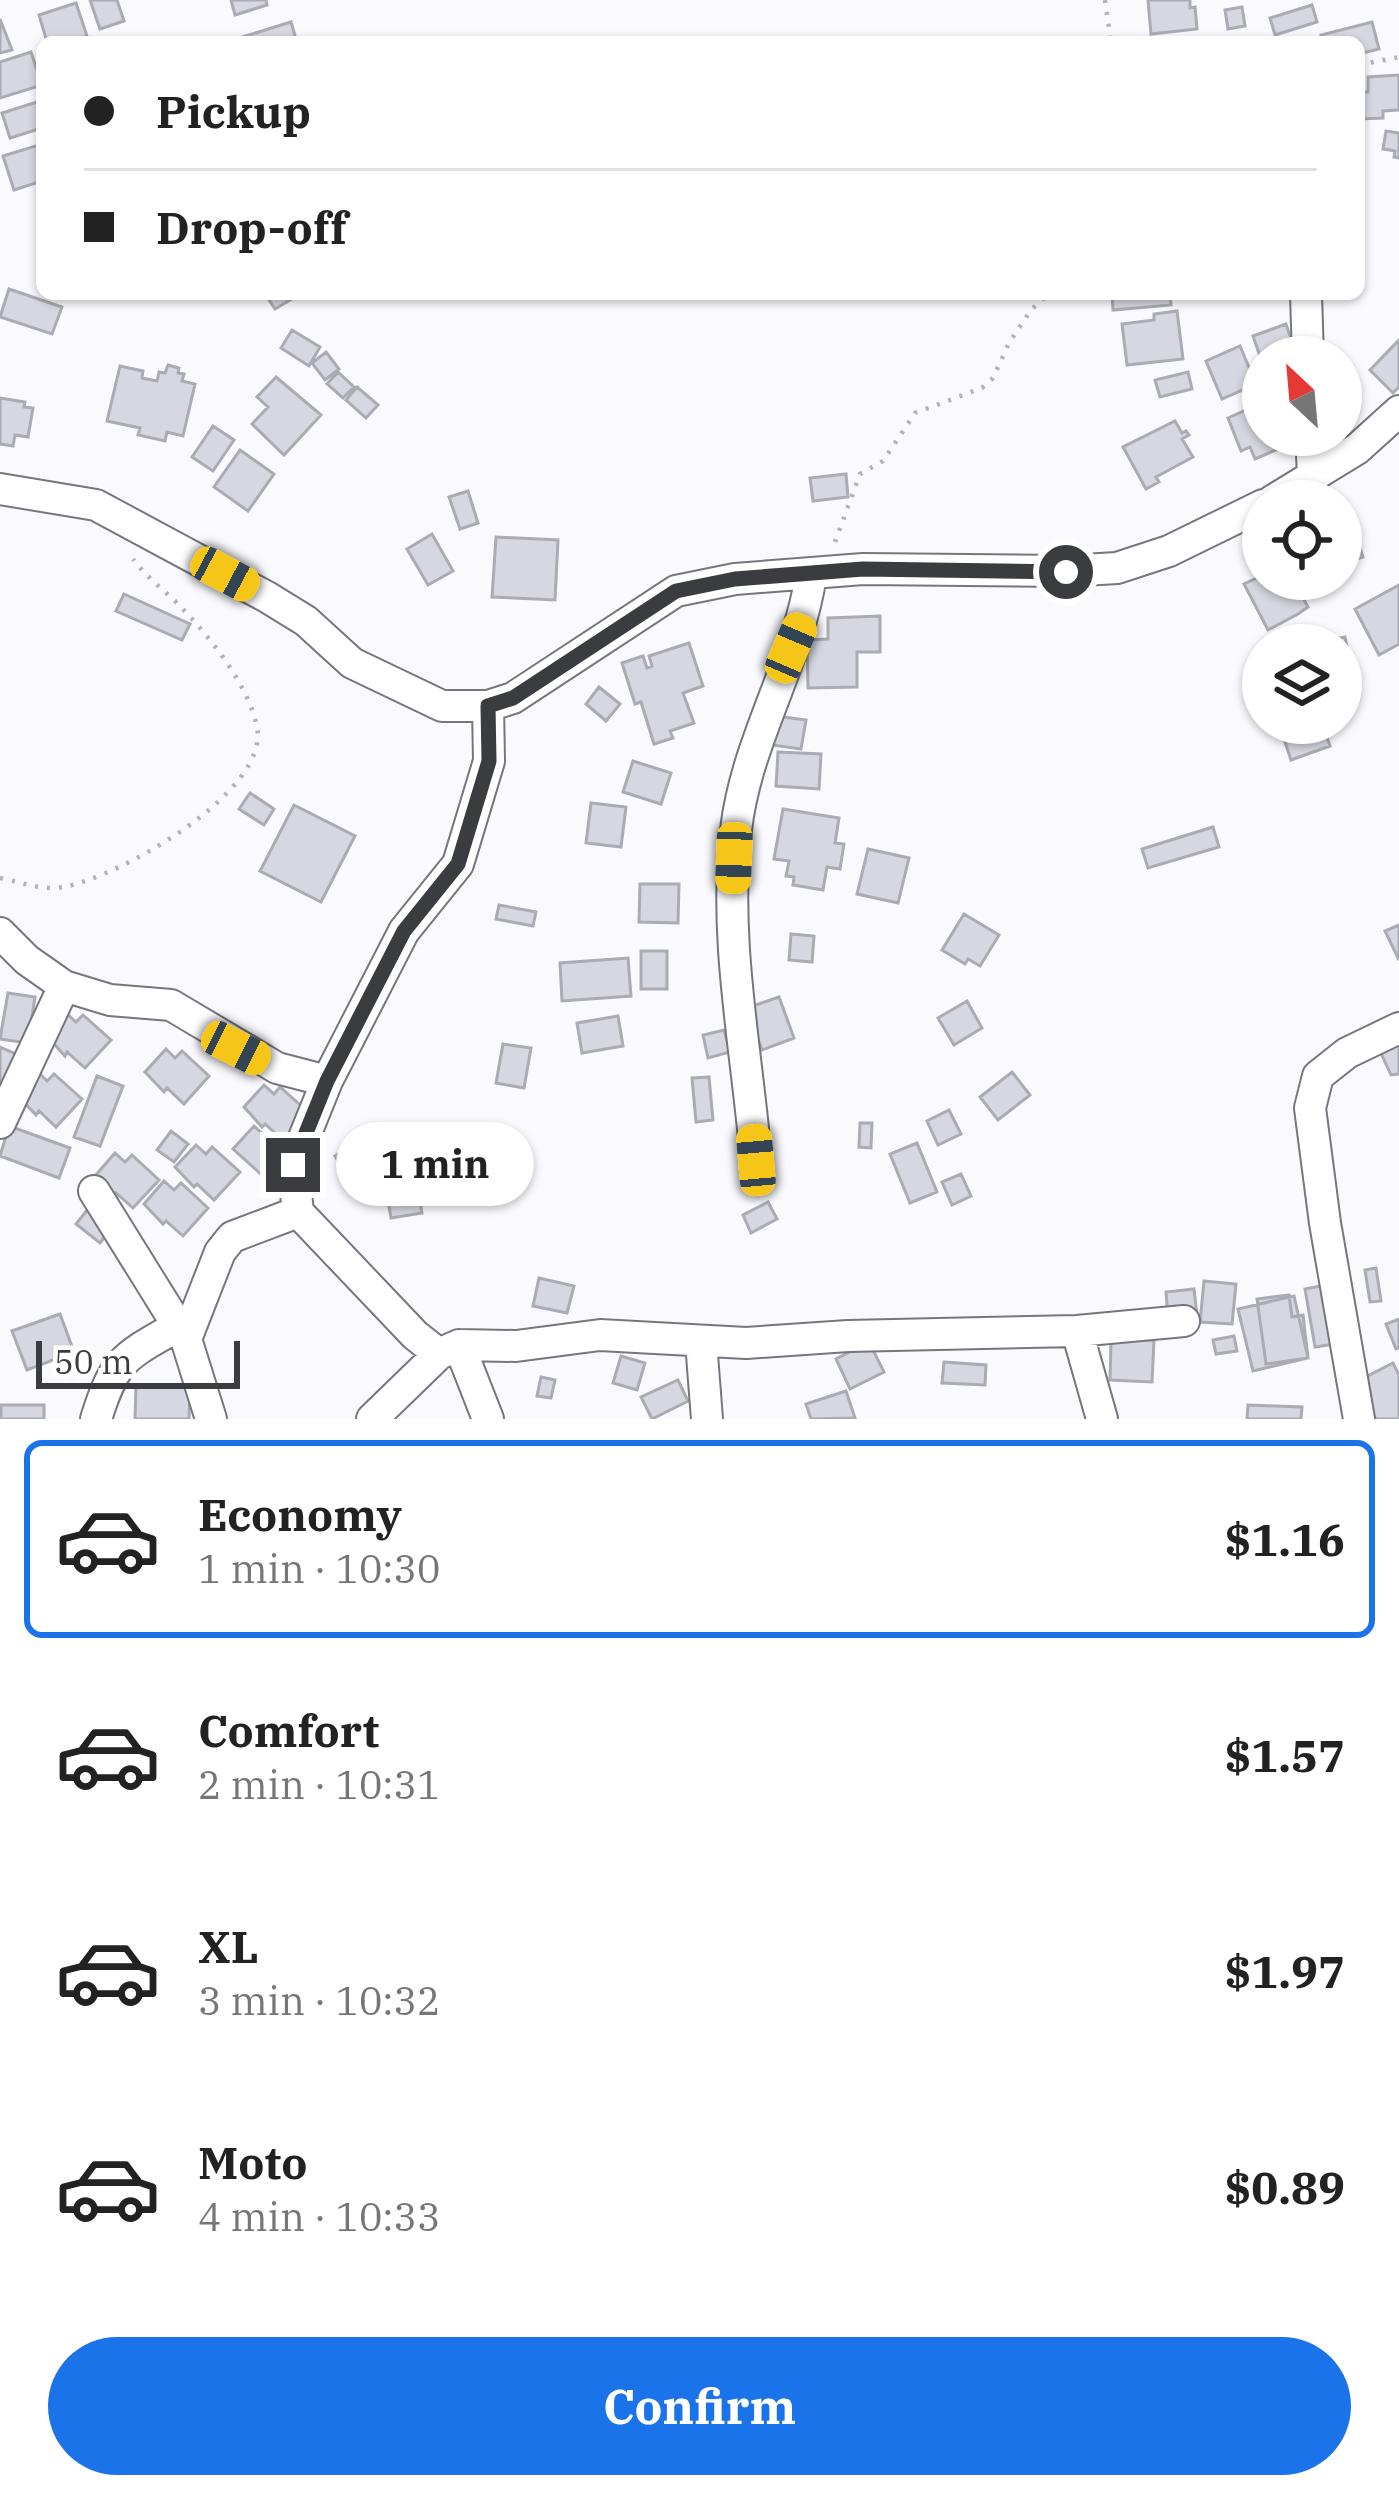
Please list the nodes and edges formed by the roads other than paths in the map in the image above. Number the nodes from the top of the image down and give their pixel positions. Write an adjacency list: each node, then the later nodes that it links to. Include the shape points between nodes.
1 (1306, 300): 2 (street)
2 (1307, 336)
3 (1399, 411): 5 (street)
4 (1312, 456): 5 (street)
5 (1313, 476): 6 (street)
6 (1306, 480)
7 (0, 489): 10 (street, via 96,505 267,597 386,682 442,706)
8 (1242, 516): 9 (street, via 1118,568)
9 (811, 575): 10 (street, via 676,591 513,698); 16 (street, via 806,615 736,827 734,942)
10 (488, 706): 14 (street, via 489,761 458,864 404,931)
11 (0, 933): 12 (street)
12 (64, 986): 14 (street, via 171,1005 277,1068); 15 (street)
13 (1399, 1028): 30 (street, via 1318,1076 1310,1108)
14 (327, 1081): 18 (street, via 293,1165)
15 (0, 1123)
16 (756, 1160)
17 (94, 1191): 21 (street)
18 (298, 1212): 21 (street, via 232,1238); 23 (street, via 415,1335)
19 (1184, 1321): 20 (street)
20 (1077, 1331): 22 (street); 29 (street)
21 (182, 1332): 24 (street, via 120,1361); 25 (street)
22 (701, 1342): 23 (street, via 600,1335); 28 (street)
23 (449, 1349): 26 (street); 27 (street)
24 (95, 1419)
25 (211, 1419)
26 (371, 1419)
27 (488, 1419)
28 (707, 1419)
29 (1102, 1419)
30 (1359, 1419)

